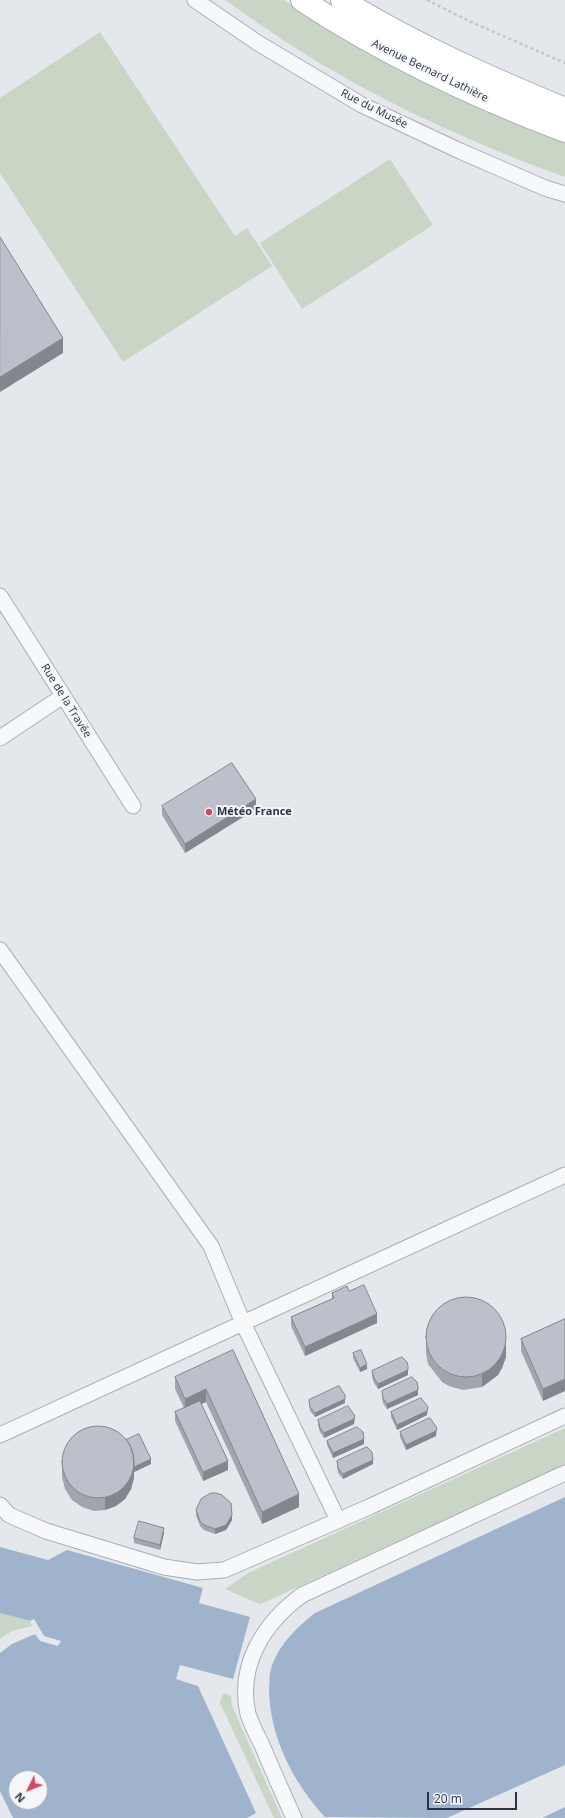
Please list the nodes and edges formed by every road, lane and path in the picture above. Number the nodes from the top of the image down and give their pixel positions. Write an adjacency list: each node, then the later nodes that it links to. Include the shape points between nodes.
1 (195, 0): 8 (lane, Rue du Musée, via 258,43 362,105 460,151 545,188)
2 (302, 0): 7 (main road, Avenue Bernard Lathière, via 370,41 437,76 505,108)
3 (342, 0): 6 (main road, Avenue Bernard Lathière, via 430,49)
4 (427, 0): 5 (path)
5 (565, 63)
6 (565, 109)
7 (565, 131)
8 (565, 194)
9 (0, 596): 10 (lane, Rue de la Travée)
10 (63, 696): 11 (lane); 12 (lane, Rue de la Travée)
11 (0, 738)
12 (133, 806)
13 (0, 950): 15 (lane, via 211,1246)
14 (565, 1175): 15 (lane)
15 (243, 1322): 17 (lane); 20 (lane)
16 (565, 1416): 20 (lane)
17 (0, 1435)
18 (565, 1473): 21 (lane, via 302,1596 285,1608 268,1627 260,1640 248,1675 248,1715)
19 (0, 1505): 20 (lane, via 9,1515 46,1531 164,1567 197,1572 224,1570)
20 (338, 1520)
21 (294, 1818)

